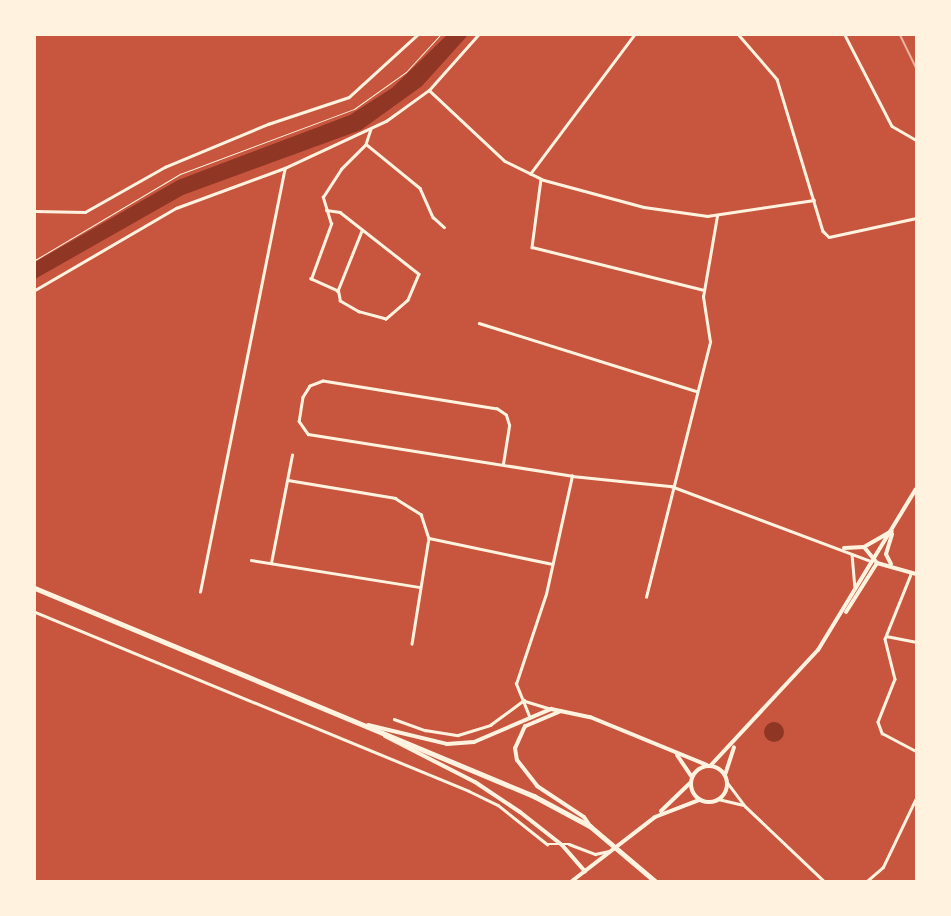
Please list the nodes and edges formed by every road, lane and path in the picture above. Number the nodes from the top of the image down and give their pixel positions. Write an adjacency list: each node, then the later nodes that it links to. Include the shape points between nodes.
1 (417, 35): 16 (street, via 349,97 268,124 165,168 85,212)
2 (440, 35): 21 (path, via 406,72 354,109 180,174)
3 (478, 35): 7 (street)
4 (634, 35): 12 (street)
5 (740, 35): 14 (street, via 777,79)
6 (844, 35): 9 (street, via 889,122 898,132)
7 (429, 90): 8 (street); 12 (street, via 505,161)
8 (371, 129): 10 (street); 11 (street)
9 (916, 140)
10 (366, 144): 15 (street, via 341,169 323,197); 19 (street, via 420,188 433,217)
11 (285, 168): 22 (street, via 176,208); 49 (street)
12 (530, 174): 13 (street)
13 (541, 179): 17 (street, via 644,207); 23 (street, via 532,247)
14 (814, 200): 17 (street); 18 (street, via 829,237)
15 (326, 210): 20 (street, via 335,209); 24 (street, via 331,224 311,279)
16 (35, 212)
17 (717, 216): 23 (street)
18 (916, 218)
19 (444, 227)
20 (362, 231): 24 (street); 24 (street, via 414,270 419,282 408,300 386,319 359,312 340,301)
21 (35, 260)
22 (35, 290)
23 (704, 290): 26 (street, via 710,342)
24 (338, 291)
25 (479, 324): 26 (street)
26 (696, 390): 31 (street)
27 (292, 454): 30 (street)
28 (503, 464): 28 (street, via 509,425 506,415 497,409 322,381 310,386 303,397 299,421 308,434); 29 (street)
29 (572, 476): 31 (street); 43 (street)
30 (288, 480): 34 (street, via 407,502 421,514); 41 (street)
31 (671, 486): 36 (street); 50 (street)
32 (916, 489): 33 (main road)
33 (894, 530): 35 (main road); 38 (main road); 44 (main road, via 886,554)
34 (429, 538): 43 (street); 46 (street)
35 (864, 547): 36 (main road); 38 (main road)
36 (844, 548): 37 (street)
37 (852, 554): 40 (street); 48 (street)
38 (875, 556): 40 (main road); 42 (main road)
39 (251, 560): 41 (street)
40 (872, 561): 42 (street); 48 (main road)
41 (271, 563): 46 (street)
42 (877, 563): 44 (main road); 52 (main road)
43 (552, 564): 56 (street, via 516,684)
44 (891, 564): 45 (main road)
45 (914, 573): 53 (street)
46 (420, 587): 55 (street)
47 (35, 588): 61 (main road)
48 (854, 590): 52 (main road)
49 (200, 592)
50 (646, 597)
51 (35, 612): 76 (street, via 469,791 512,814 546,844)
52 (840, 620): 62 (main road)
53 (886, 636): 54 (street); 63 (street, via 895,679 879,726 882,733)
54 (916, 642)
55 (412, 644)
56 (524, 700): 57 (street); 59 (street); 60 (street, via 490,725 458,735 425,730)
57 (551, 709): 58 (main road); 59 (main road)
58 (564, 710): 64 (main road, via 590,716); 75 (main road, via 525,726 515,748 517,760 537,786 584,816)
59 (529, 716): 61 (main road, via 474,742 447,744)
60 (394, 719)
61 (368, 725): 75 (main road, via 534,796); 76 (main road, via 475,782)
62 (735, 744): 65 (main road); 66 (main road)
63 (916, 751)
64 (676, 753): 65 (main road); 67 (main road)
65 (710, 765): 66 (main road); 67 (main road)
66 (725, 775): 68 (main road)
67 (692, 777): 69 (main road)
68 (727, 782): 72 (main road); 73 (street)
69 (690, 784): 71 (main road); 74 (main road)
70 (916, 798): 82 (street, via 883,867)
71 (699, 800): 72 (main road); 74 (main road)
72 (718, 800): 73 (street)
73 (746, 806): 81 (street)
74 (655, 817): 77 (main road)
75 (590, 826): 80 (main road)
76 (562, 844): 77 (street, via 595,854); 78 (main road)
77 (613, 849): 78 (main road)
78 (584, 871): 79 (main road)
79 (572, 881)
80 (655, 881)
81 (824, 881)
82 (867, 881)

